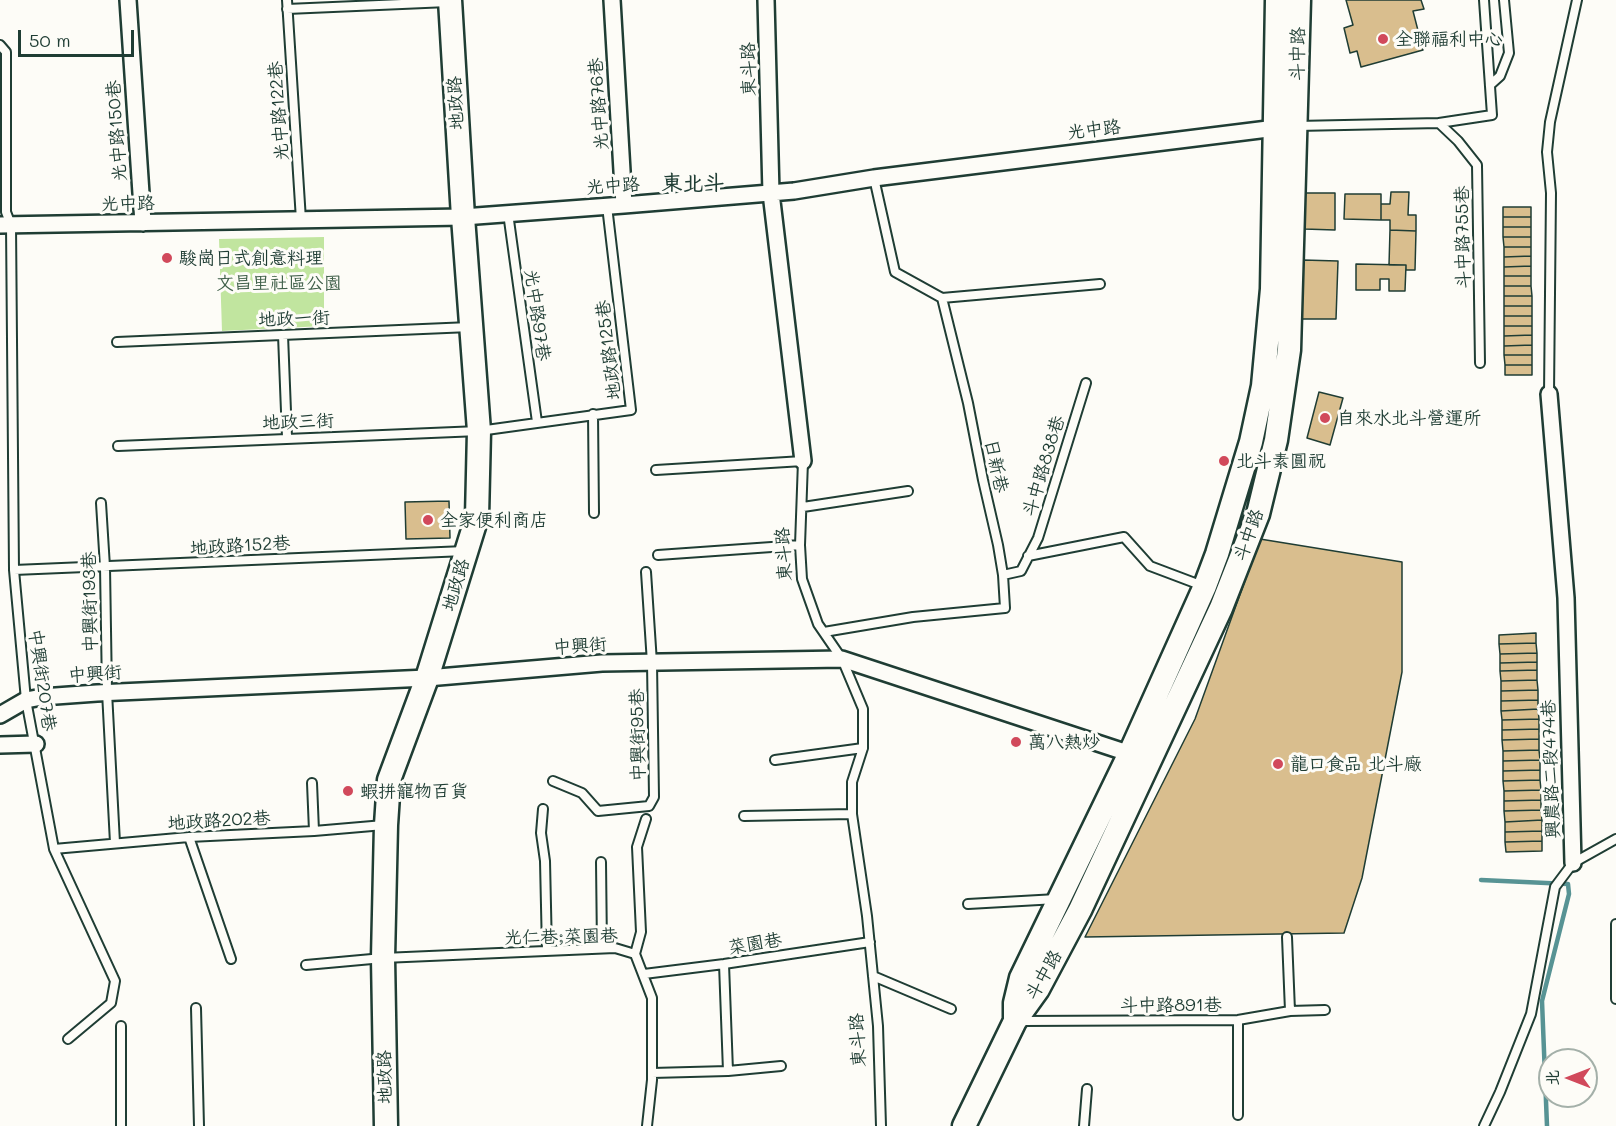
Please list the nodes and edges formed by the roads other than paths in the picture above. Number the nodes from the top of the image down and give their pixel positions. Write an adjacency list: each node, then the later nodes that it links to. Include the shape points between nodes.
1 (128, 0): 22 (street, 光中路150巷)
2 (612, 0): 17 (street, 光中路76巷)
3 (766, 0): 16 (street, 東斗路)
4 (1277, 0): 14 (main road, 斗中路)
5 (1299, 0): 14 (main road, 斗中路)
6 (1484, 0): 12 (lane)
7 (1504, 0): 12 (lane, via 1509,53 1500,76)
8 (1576, 0): 32 (lane, via 1547,152 1551,193)
9 (450, 1): 10 (lane); 20 (main road, 地政路)
10 (287, 4): 21 (lane, 光中路122巷)
11 (0, 45): 23 (lane, 中興街207巷, via 6,52)
12 (1490, 86): 13 (lane, via 1492,115)
13 (1439, 123): 14 (lane); 30 (lane, 斗中路755巷, via 1477,165)
14 (1286, 127): 15 (street, 光中路); 25 (main road, 斗中路)
15 (874, 178): 16 (street, 光中路); 26 (lane, via 895,272)
16 (771, 193): 17 (street, 光中路); 38 (street, 東斗路)
17 (624, 205): 18 (street, 光中路)
18 (607, 206): 19 (street, 光中路); 33 (lane, 地政路125巷, via 631,410)
19 (508, 213): 20 (street, 光中路); 34 (lane, 光中路97巷)
20 (463, 217): 21 (street, 光中路); 27 (main road, 地政路)
21 (301, 220): 22 (street, 光中路)
22 (143, 223): 23 (street, 光中路)
23 (5, 225): 49 (lane, 中興街207巷)
24 (1100, 284): 26 (lane)
25 (1282, 289): 52 (main road, 斗中路, via 1251,442); 63 (main road, 斗中路, via 1289,350 1276,440 1258,514 1221,608)
26 (942, 298): 51 (lane, 日新巷)
27 (472, 327): 28 (lane, 地政一街); 35 (main road, 地政路)
28 (284, 335): 29 (lane, 地政一街); 36 (lane)
29 (117, 342)
30 (1480, 363)
31 (1086, 383): 47 (lane, 斗中路838巷, via 1038,538)
32 (1549, 394): 78 (street, 興農路二段474巷, via 1566,598)
33 (593, 414): 34 (lane, 地政路125巷); 43 (lane)
34 (537, 422): 35 (lane, 地政路125巷)
35 (479, 430): 36 (lane, 地政三街); 45 (main road, 地政路, via 477,517)
36 (286, 437): 37 (lane, 地政三街)
37 (118, 446)
38 (802, 460): 39 (lane); 42 (lane, 東斗路)
39 (656, 470)
40 (908, 491): 42 (lane)
41 (101, 503): 48 (lane, 中興街193巷)
42 (803, 507): 44 (lane, 東斗路)
43 (594, 513)
44 (800, 545): 46 (lane); 53 (lane, 東斗路, via 802,579)
45 (466, 551): 48 (lane, 地政路152巷); 56 (main road, 地政路)
46 (658, 555)
47 (1028, 556): 51 (lane, 斗中路838巷, via 1021,571); 52 (lane, via 1124,537 1150,566)
48 (105, 567): 49 (lane, 地政路152巷); 57 (lane, 中興街193巷)
49 (14, 570): 58 (lane, 中興街207巷)
50 (646, 572): 55 (lane)
51 (1003, 575): 53 (lane, 日新巷, via 1005,608 913,617)
52 (1204, 586): 63 (main road, 斗中路)
53 (824, 632): 54 (lane, 東斗路)
54 (842, 660): 55 (street, 中興街); 62 (lane, 東斗路, via 863,709); 63 (street, 中興街)
55 (652, 663): 56 (street, 中興街, via 602,663); 65 (lane, 中興街95巷, via 654,797 649,806 598,811 582,793)
56 (427, 678): 57 (street, 中興街); 71 (main road, 地政路, via 389,780)
57 (107, 692): 58 (street, 中興街); 75 (lane, 中興街193巷)
58 (26, 700): 59 (street, 中興街); 60 (lane, 中興街207巷)
59 (0, 715)
60 (36, 744): 61 (street); 76 (lane, 中興街207巷)
61 (0, 745)
62 (863, 748): 64 (lane); 68 (lane, 東斗路, via 852,782)
63 (1140, 757): 79 (main road, 斗中路); 81 (main road, 斗中路)
64 (775, 760)
65 (553, 781)
66 (312, 783): 72 (lane)
67 (543, 808): 86 (lane)
68 (852, 814): 69 (lane); 84 (lane, 東斗路)
69 (744, 816)
70 (646, 819): 87 (lane, via 637,847 641,932)
71 (386, 825): 72 (lane, 地政路202巷); 88 (main road, 地政路)
72 (314, 831): 73 (lane, 地政路202巷)
73 (189, 837): 75 (lane, 地政路202巷); 89 (lane)
74 (1616, 839): 78 (lane)
75 (115, 843): 76 (lane, 地政路202巷)
76 (54, 849): 102 (lane, 中興街207巷, via 115,981 111,1003)
77 (602, 862): 85 (lane)
78 (1573, 863): 115 (lane, 興農路二段474巷, via 1555,887 1532,1014)
79 (1059, 899): 80 (lane); 81 (lane); 100 (main road, 斗中路, via 1021,978)
80 (968, 904)
81 (1080, 910): 100 (main road, 斗中路, via 1038,989)
82 (1616, 924): 94 (lane)
83 (1287, 937): 98 (lane)
84 (870, 942): 90 (lane, 菜園巷); 93 (lane, 東斗路)
85 (602, 948): 86 (lane, 光仁巷;菜園巷); 87 (lane, 光仁巷;菜園巷)
86 (547, 951): 88 (lane, 光仁巷;菜園巷)
87 (635, 954): 92 (lane, 光仁巷;菜園巷)
88 (383, 958): 91 (lane, 光仁巷;菜園巷); 110 (main road, 地政路)
89 (231, 959)
90 (723, 964): 92 (lane, 菜園巷); 104 (lane)
91 (306, 965)
92 (644, 974): 105 (lane, 光仁巷;菜園巷, via 652,998)
93 (873, 976): 96 (lane); 112 (lane, 東斗路)
94 (1616, 999)
95 (196, 1008): 109 (lane)
96 (951, 1009)
97 (1325, 1010): 98 (lane, 斗中路891巷)
98 (1290, 1011): 99 (lane, 斗中路891巷)
99 (1238, 1020): 100 (lane, 斗中路891巷); 107 (lane)
100 (1015, 1021): 113 (main road, 斗中路)
101 (121, 1026): 108 (lane)
102 (68, 1039)
103 (781, 1066): 104 (lane)
104 (728, 1071): 105 (lane)
105 (652, 1073): 111 (lane, 光仁巷;菜園巷)
106 (1087, 1089): 114 (lane)
107 (1238, 1115)
108 (121, 1126)
109 (199, 1126)
110 (386, 1126)
111 (647, 1126)
112 (881, 1126)
113 (964, 1126)
114 (1084, 1126)
115 (1484, 1126)

